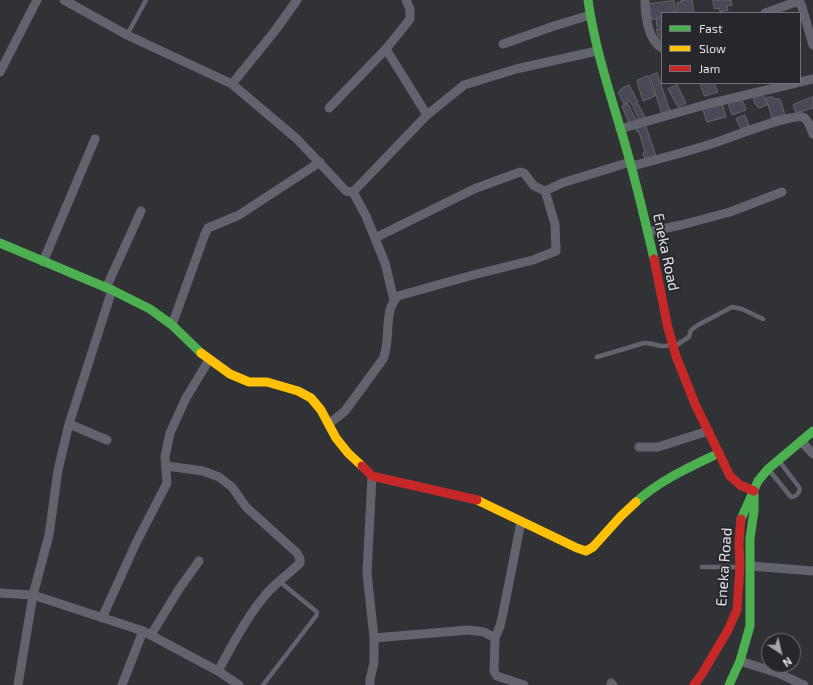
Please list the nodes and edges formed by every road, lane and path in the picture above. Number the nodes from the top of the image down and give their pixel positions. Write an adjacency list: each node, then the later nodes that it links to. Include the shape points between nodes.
1 (37, 0): 17 (street)
2 (64, 0): 11 (street)
3 (146, 0): 11 (lane)
4 (297, 0): 20 (street)
5 (406, 0): 15 (street, via 410,9 410,19)
6 (588, 0): 10 (main road, Eneka Road)
7 (645, 0): 14 (street, via 645,17 656,43)
8 (795, 1): 9 (street); 13 (street, via 803,7)
9 (768, 12)
10 (590, 15): 12 (street); 16 (main road, Eneka Road)
11 (127, 35): 20 (street)
12 (503, 44)
13 (813, 44)
14 (661, 47)
15 (386, 49): 22 (street); 23 (street)
16 (597, 52): 23 (street, via 516,69 464,85); 24 (main road, Eneka Road)
17 (0, 72)
18 (813, 79): 19 (street)
19 (801, 82)
20 (232, 84): 27 (street, via 298,139)
21 (792, 84): 24 (street)
22 (329, 108)
23 (427, 115): 30 (street)
24 (620, 129): 28 (main road, Eneka Road)
25 (813, 134): 28 (street, via 803,117 779,120 714,143)
26 (95, 139): 36 (street)
27 (320, 162): 30 (street, via 346,191); 40 (street, via 239,215 208,228)
28 (631, 164): 29 (street, via 562,183); 33 (main road, Eneka Road)
29 (545, 191): 34 (street, via 534,186 524,173 520,172 474,189); 38 (street, via 555,224 556,251 533,260 472,274 398,296)
30 (354, 192): 34 (street)
31 (782, 192): 33 (street, via 730,212)
32 (141, 211): 37 (street)
33 (648, 232): 41 (main road, Eneka Road)
34 (375, 238): 38 (street, via 385,263)
35 (0, 243): 36 (main road)
36 (43, 262): 37 (main road)
37 (109, 289): 40 (main road, via 150,309); 44 (street)
38 (394, 300): 45 (street, via 389,315 388,341 383,359 345,411)
39 (763, 319): 41 (lane, via 732,307 698,324 691,330 689,337)
40 (172, 325): 43 (main road)
41 (673, 346): 42 (lane, via 661,347 644,343); 46 (main road, Eneka Road)
42 (597, 357)
43 (209, 360): 45 (main road, via 230,374 249,382 267,382 298,391 311,398); 54 (street, via 186,398 170,433 165,457)
44 (69, 424): 48 (street); 66 (street, via 58,470 49,535)
45 (329, 424): 56 (main road, via 348,453)
46 (708, 431): 50 (street, via 658,447); 51 (main road, Eneka Road)
47 (813, 431): 49 (main road)
48 (107, 440)
49 (801, 441): 52 (street); 53 (main road)
50 (639, 446)
51 (719, 453): 57 (main road, Eneka Road, via 732,478 741,486); 58 (main road, via 677,473 644,495 586,551)
52 (813, 454)
53 (778, 460): 55 (main road); 55 (lane, via 799,487 799,492 791,497)
54 (167, 466): 64 (street, via 203,471 219,477 232,487 246,507 297,553 300,563); 67 (street, via 168,483 136,542)
55 (768, 469): 57 (main road)
56 (372, 476): 58 (main road, via 479,500); 69 (street, via 367,573)
57 (754, 491): 60 (main road, Eneka Road, via 750,538); 62 (main road, Eneka Road, via 741,517)
58 (521, 522): 70 (street, via 503,613)
59 (199, 561): 68 (street)
60 (751, 566): 63 (street); 71 (main road, Eneka Road, via 750,626)
61 (702, 567): 62 (lane)
62 (740, 567): 79 (main road, Eneka Road, via 737,610 728,630)
63 (813, 570)
64 (278, 581): 72 (street, via 242,627); 76 (lane, via 317,612)
65 (0, 593): 66 (street)
66 (34, 595): 67 (street); 73 (street)
67 (102, 618): 68 (street)
68 (147, 633): 72 (street); 74 (street)
69 (374, 638): 70 (street, via 468,630 484,632); 77 (street, via 374,663)
70 (495, 638): 78 (street, via 494,672 498,676)
71 (740, 661): 80 (main road, Eneka Road); 81 (street, via 778,673)
72 (218, 671): 75 (street)
73 (18, 685)
74 (122, 685)
75 (239, 685)
76 (263, 685)
77 (370, 685)
78 (524, 685)
79 (694, 685)
80 (728, 685)
81 (804, 685)

